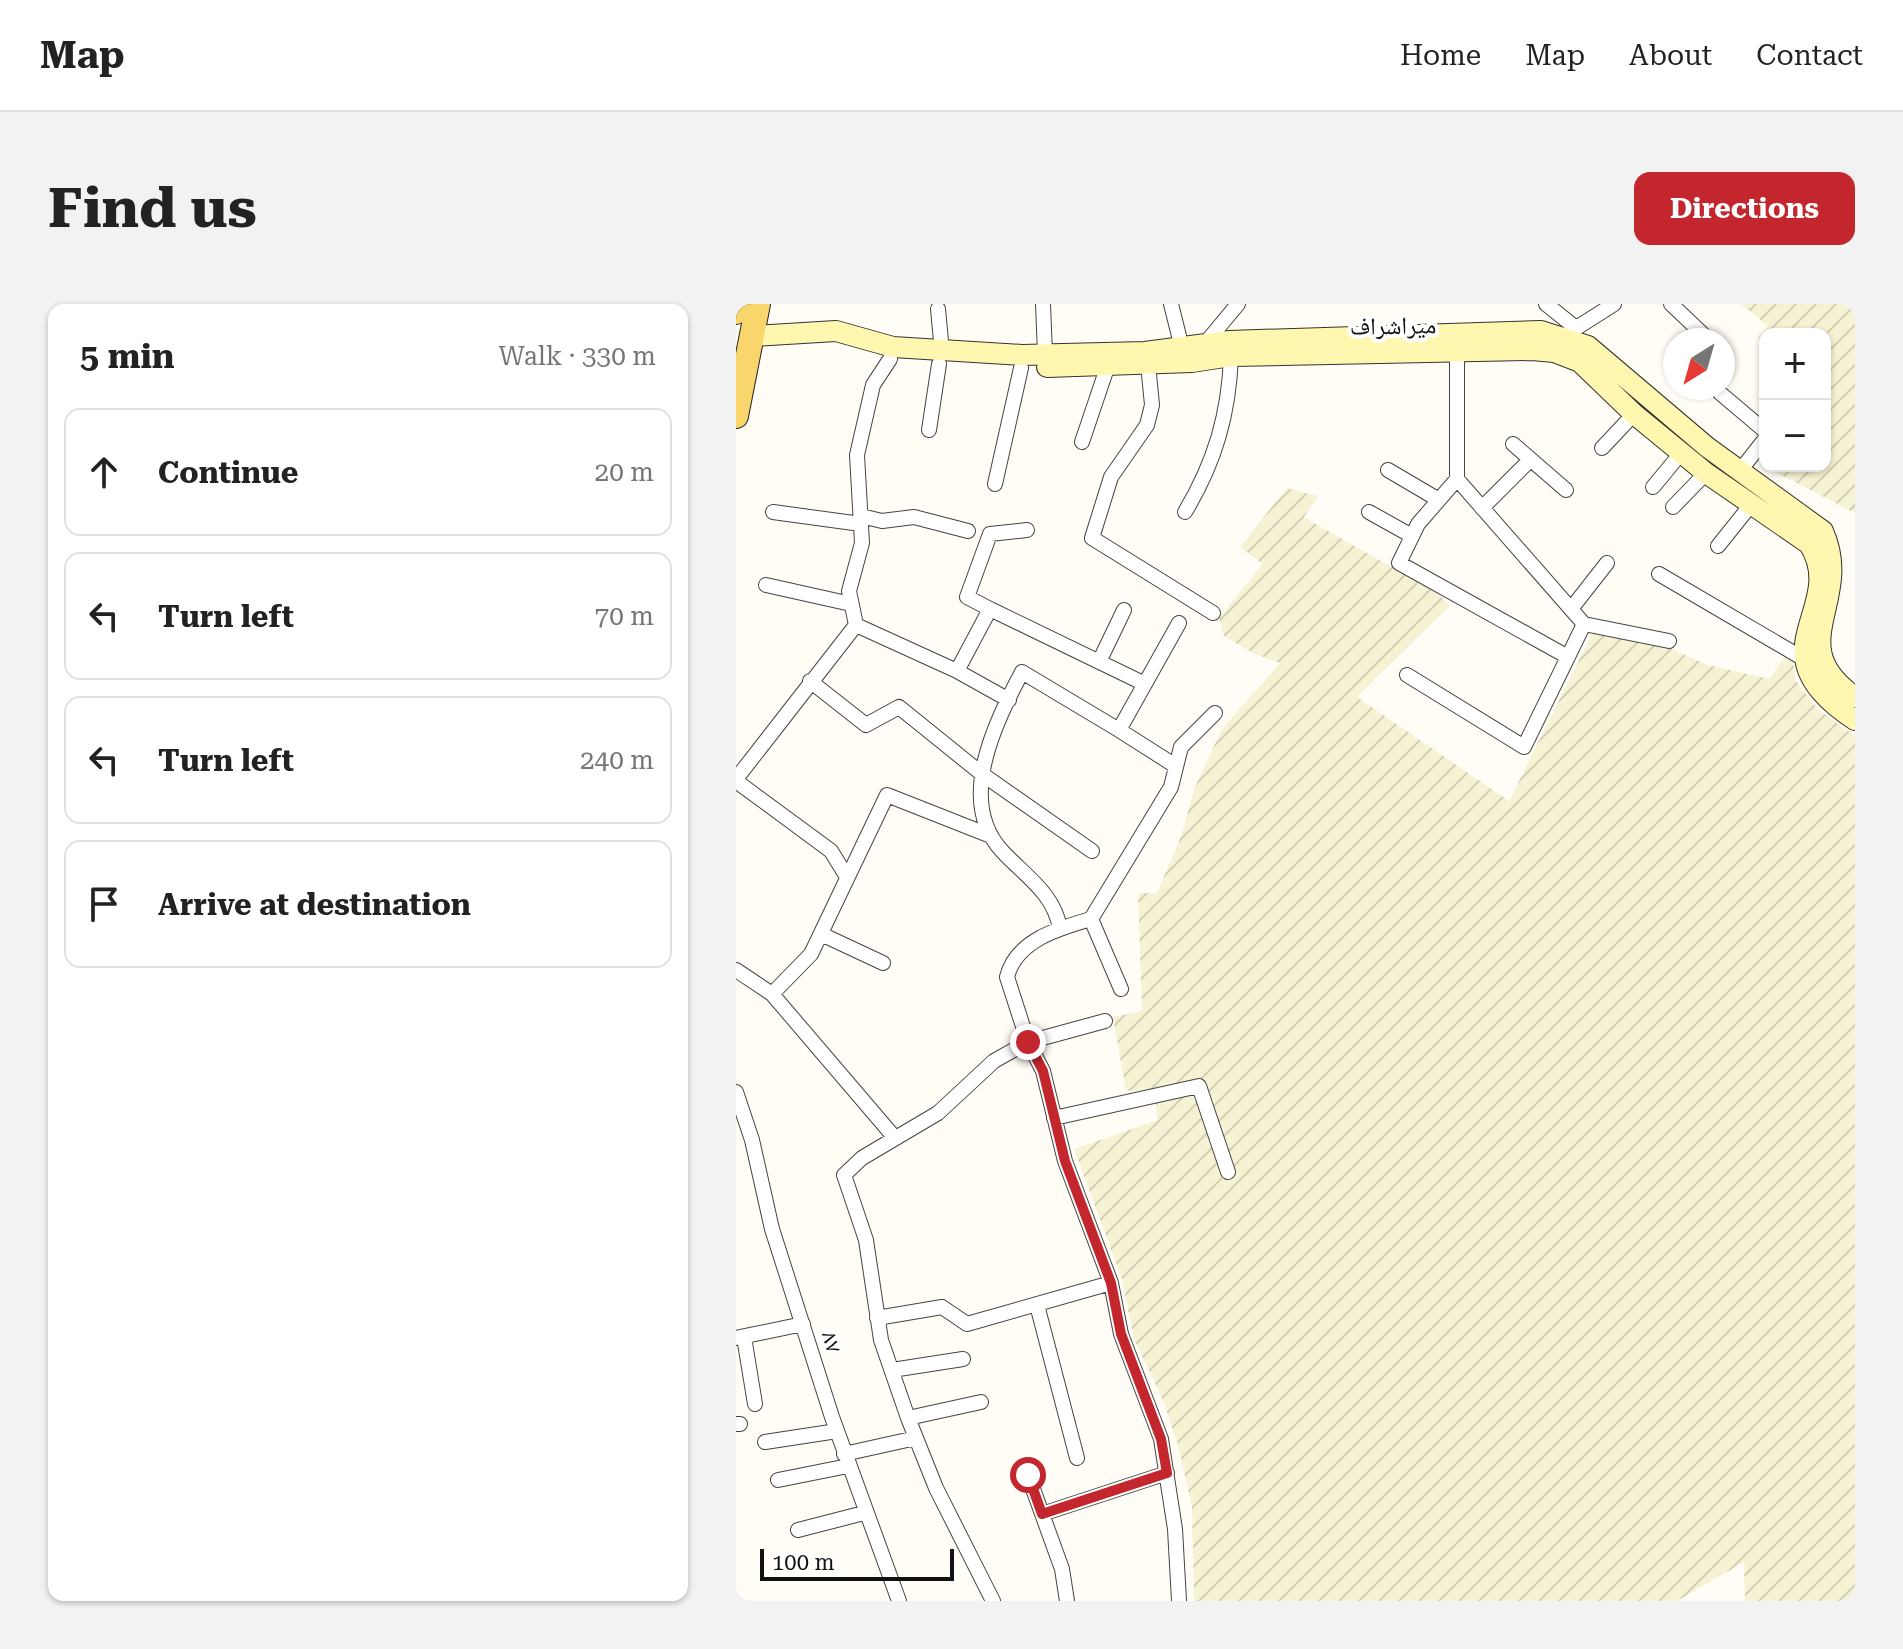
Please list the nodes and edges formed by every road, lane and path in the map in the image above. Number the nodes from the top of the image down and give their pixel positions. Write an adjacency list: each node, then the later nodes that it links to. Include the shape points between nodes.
1 (737, 304): 10 (main road)
2 (758, 304): 13 (main road)
3 (1043, 304): 17 (street)
4 (1171, 304): 15 (street)
5 (1238, 304): 18 (street)
6 (1546, 304): 14 (street)
7 (1614, 304): 14 (street)
8 (1671, 304): 11 (street)
9 (938, 309): 20 (street)
10 (736, 312)
11 (1696, 328)
12 (813, 331): 13 (street, میراشراف); 20 (street, میراشراف, via 836,331); 21 (street, میراشراف)
13 (752, 336): 27 (main road)
14 (1561, 338): 16 (street, میراشراف); 18 (street, میراشراف, via 1533,330 1229,341); 26 (street, میراشراف); 34 (street, میراشراف, via 1588,346)
15 (1182, 348): 17 (street, میراشراف); 18 (street, میراشراف)
16 (1457, 351): 19 (street, میراشراف); 38 (street)
17 (1045, 354): 20 (street, میراشراف)
18 (1201, 354): 19 (street, میراشراف); 22 (street, میراشراف)
19 (1231, 356): 47 (street, via 1230,398 1220,439)
20 (941, 358): 21 (street, میراشراف); 24 (street, میراشراف); 29 (street)
21 (890, 359): 49 (street, via 873,385 863,419 857,455)
22 (1148, 364): 23 (street, میراشراف); 61 (street, via 1152,405 1147,425 1111,477 1092,538)
23 (1108, 365): 24 (street, میراشراف); 30 (street)
24 (1021, 368): 39 (street)
25 (1728, 400): 28 (street)
26 (1634, 414): 33 (street); 34 (street, میراشراف)
27 (736, 416)
28 (1759, 426)
29 (929, 430)
30 (1082, 442)
31 (1513, 444): 35 (street)
32 (1759, 447): 37 (street)
33 (1602, 448)
34 (1697, 458): 37 (street, میراشراف); 40 (street); 43 (street, میراشراف); 44 (street)
35 (1530, 460): 41 (street); 45 (street)
36 (1388, 470): 42 (street)
37 (1739, 472): 73 (street, میراشراف, via 1823,531 1834,548 1839,587 1823,659)
38 (1457, 479): 42 (street); 45 (street)
39 (995, 484)
40 (1653, 487)
41 (1566, 490)
42 (1439, 500): 52 (street)
43 (1750, 506): 53 (street); 67 (street, میراشراف, via 1809,544 1816,556 1819,584)
44 (1673, 507)
45 (1482, 508): 59 (street)
46 (773, 512): 49 (street)
47 (1185, 512)
48 (1369, 512): 52 (street)
49 (861, 520): 51 (street, via 914,517); 57 (street)
50 (1027, 530): 58 (street, via 990,534 967,597)
51 (968, 531)
52 (1412, 536): 66 (street, via 1399,563)
53 (1718, 546)
54 (1607, 563): 59 (street)
55 (1659, 574): 67 (street)
56 (766, 585): 57 (street)
57 (851, 604): 64 (street)
58 (990, 609): 68 (street); 69 (street)
59 (1571, 609): 63 (street)
60 (1124, 610): 68 (street)
61 (1213, 613)
62 (1179, 623): 72 (street)
63 (1584, 624): 65 (street); 66 (street)
64 (856, 625): 69 (street); 71 (street)
65 (1669, 641)
66 (1568, 657): 70 (street, via 1524,747)
67 (1804, 659): 76 (street, via 1820,691)
68 (1099, 662): 72 (street)
69 (957, 671): 74 (street)
70 (1407, 675)
71 (810, 681): 79 (street, via 866,725 899,707); 80 (street)
72 (1145, 684): 77 (street)
73 (1855, 697)
74 (1009, 700): 77 (street, via 1022,672); 79 (street)
75 (1215, 713): 78 (street, via 1181,747)
76 (1855, 720)
77 (1119, 730): 78 (street)
78 (1174, 765): 84 (street, via 1171,787)
79 (982, 774): 81 (street, via 979,788); 82 (street)
80 (736, 780): 83 (street, via 831,851)
81 (991, 836): 83 (street, via 887,795); 85 (street, via 1049,898)
82 (1092, 851)
83 (847, 877): 86 (street)
84 (1091, 919): 85 (street); 89 (street)
85 (1060, 928): 92 (street, via 1043,934 1008,970)
86 (821, 934): 87 (street); 90 (street, via 811,954)
87 (883, 963)
88 (736, 970): 90 (street)
89 (1121, 989)
90 (772, 994): 95 (street)
91 (1105, 1021): 92 (street)
92 (1028, 1042): 94 (street, via 1043,1071); 95 (street, via 994,1061 938,1113)
93 (736, 1092): 100 (street, ۸۷)
94 (1054, 1118): 96 (street, via 1199,1086); 97 (street)
95 (895, 1138): 99 (street, via 844,1175 866,1240)
96 (1228, 1172)
97 (1111, 1283): 98 (street); 112 (street, via 1121,1334 1161,1439)
98 (1037, 1305): 99 (street, via 967,1324 942,1307); 110 (street)
99 (877, 1318): 103 (street)
100 (803, 1324): 101 (street); 107 (street, ۸۷)
101 (740, 1337): 105 (street)
102 (963, 1359): 103 (street)
103 (892, 1370): 106 (street)
104 (981, 1402): 106 (street)
105 (755, 1404)
106 (908, 1418): 108 (street)
107 (837, 1431): 109 (street); 111 (street, ۸۷)
108 (916, 1438): 111 (street); 119 (street)
109 (765, 1442)
110 (1077, 1458)
111 (846, 1460): 114 (street); 115 (street, ۸۷)
112 (1167, 1473): 116 (street); 121 (street)
113 (1028, 1475): 116 (street)
114 (778, 1480)
115 (864, 1513): 117 (street); 118 (street, ۸۷)
116 (1042, 1514): 120 (street, via 1062,1569)
117 (798, 1530)
118 (899, 1601)
119 (993, 1601)
120 (1067, 1601)
121 (1179, 1601)

